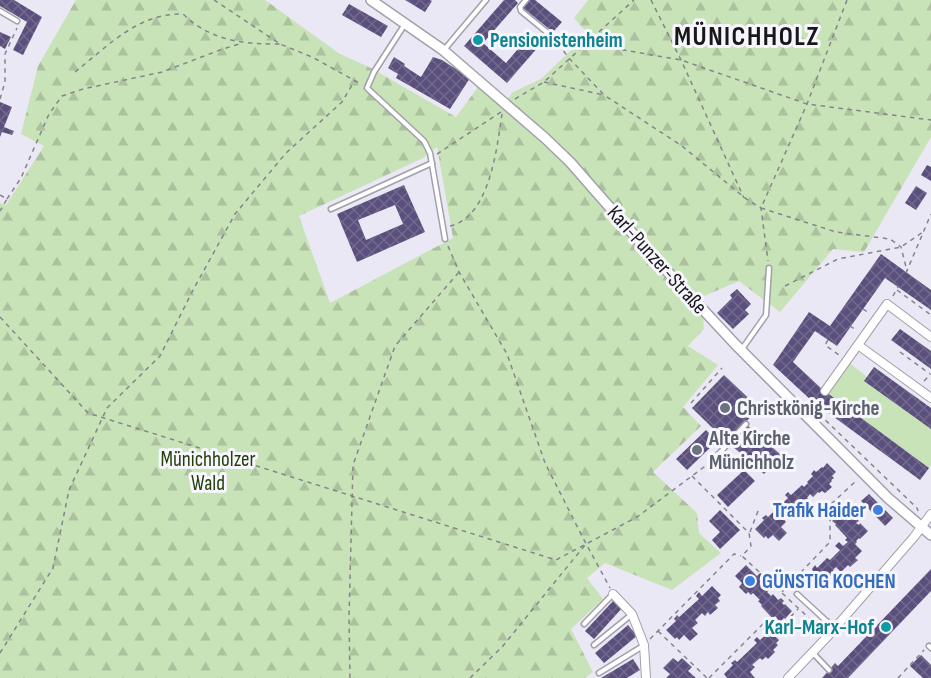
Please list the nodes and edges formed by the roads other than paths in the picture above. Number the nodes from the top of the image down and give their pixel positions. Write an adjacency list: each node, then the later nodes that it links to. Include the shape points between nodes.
1 (371, 0): 6 (street, Karl-Punzer-Straße)
2 (486, 0): 8 (lane)
3 (526, 0): 7 (lane, via 521,11)
4 (0, 11): 5 (lane)
5 (17, 21)
6 (405, 23): 8 (street, Karl-Punzer-Straße); 9 (lane, via 367,88 424,141)
7 (554, 38)
8 (443, 50): 15 (street, Karl-Punzer-Straße, via 570,162)
9 (432, 160): 10 (lane); 11 (lane)
10 (332, 209)
11 (445, 239)
12 (769, 268): 15 (lane, via 766,315)
13 (931, 337): 14 (street, via 887,304)
14 (858, 345): 16 (street); 17 (street)
15 (736, 349): 19 (street, Karl-Punzer-Straße)
16 (825, 391)
17 (931, 398)
18 (816, 404): 19 (street)
19 (807, 416): 23 (street, Karl-Punzer-Straße)
20 (746, 424): 21 (lane)
21 (714, 459)
22 (931, 514): 23 (street)
23 (922, 528): 24 (street, Karl-Punzer-Straße); 29 (street)
24 (931, 535)
25 (613, 594): 27 (street); 28 (lane)
26 (797, 594): 29 (lane)
27 (632, 614): 30 (lane); 31 (street)
28 (584, 624)
29 (834, 628): 32 (street)
30 (594, 645)
31 (644, 645): 34 (lane); 35 (street)
32 (813, 652): 33 (lane); 36 (street)
33 (829, 670)
34 (599, 673)
35 (644, 677)
36 (788, 678)

